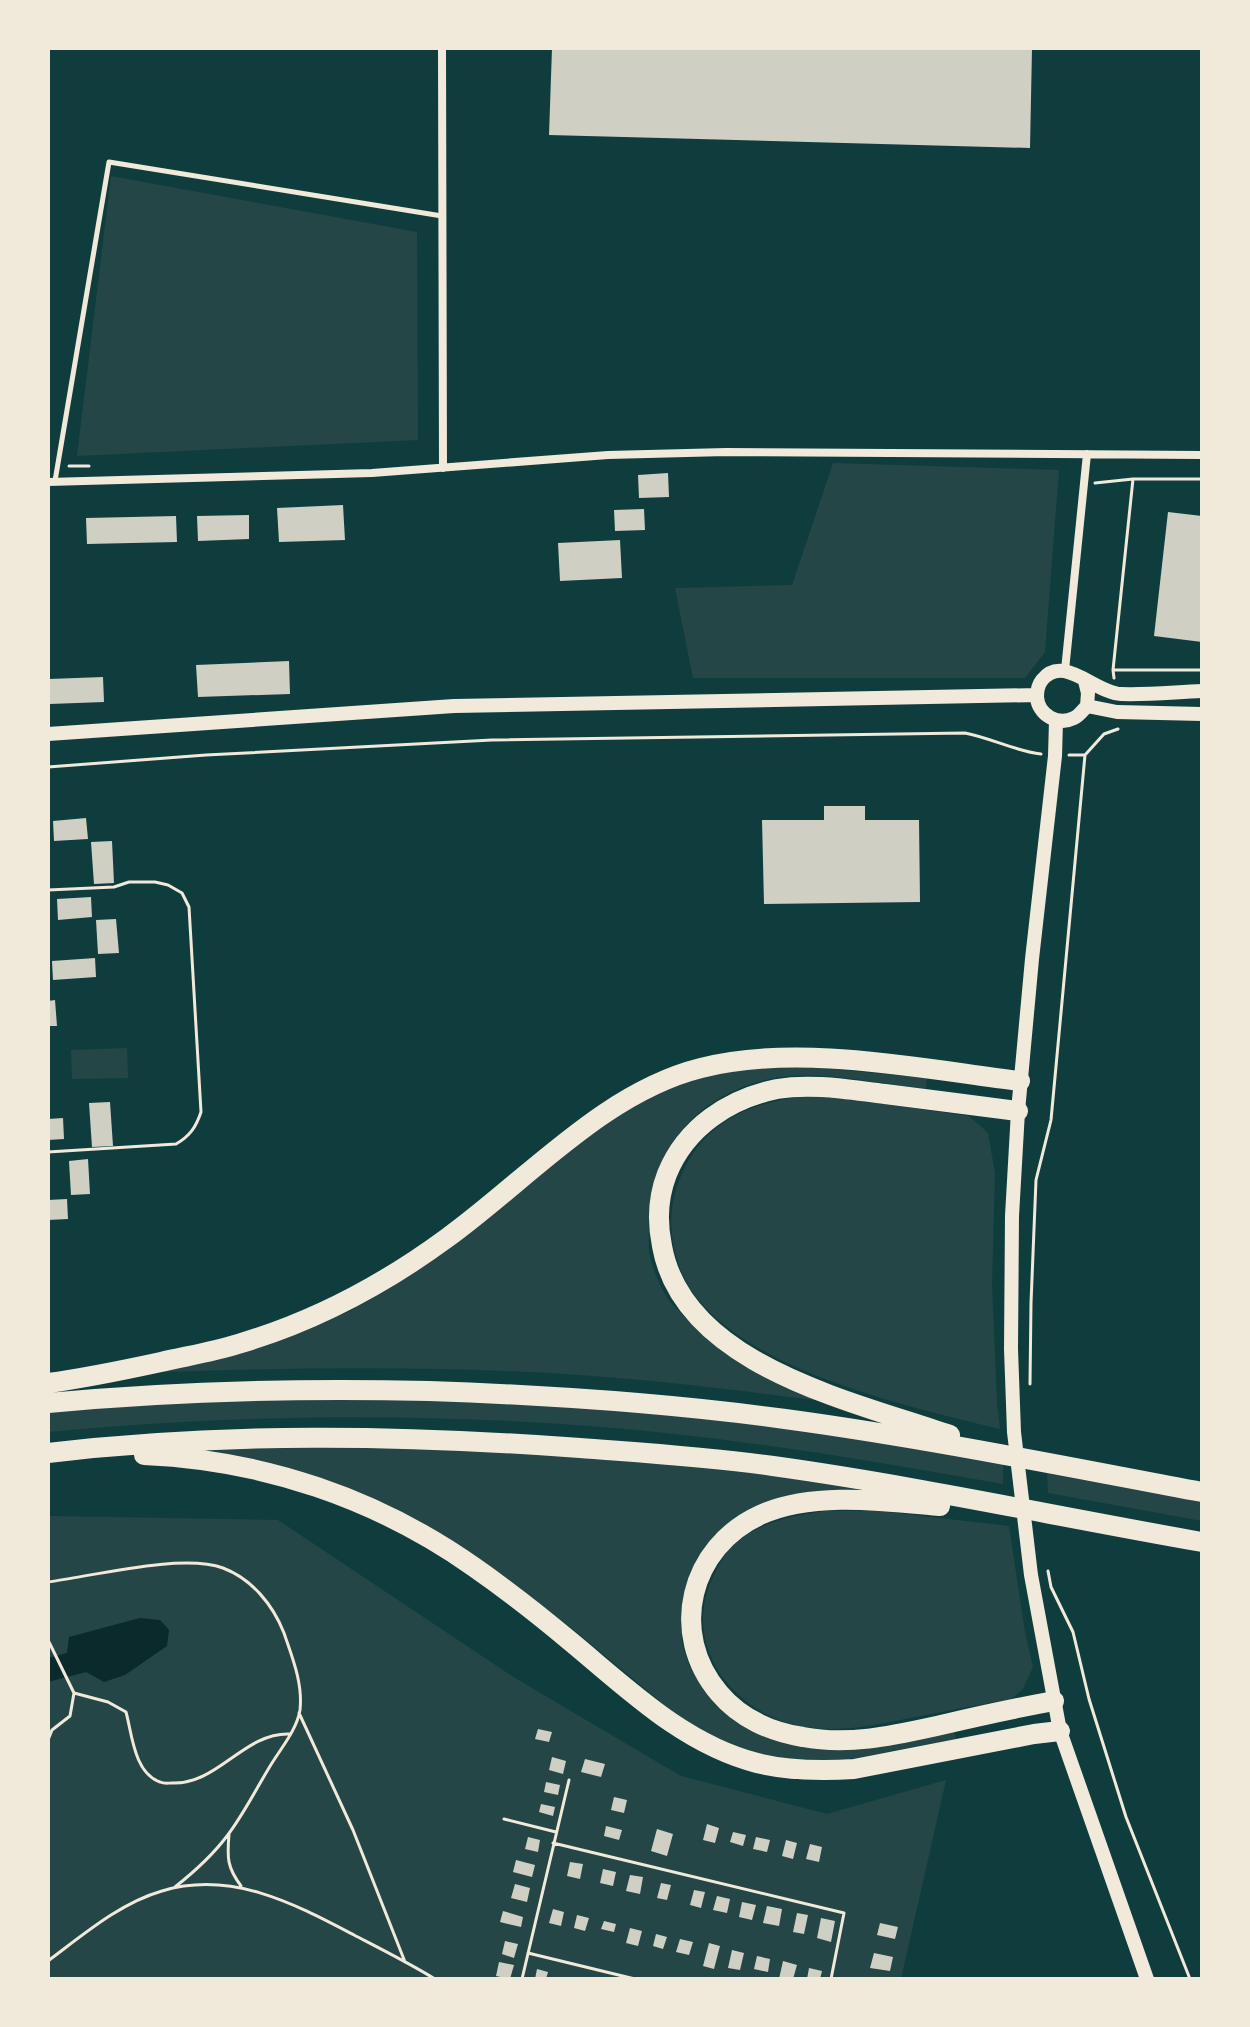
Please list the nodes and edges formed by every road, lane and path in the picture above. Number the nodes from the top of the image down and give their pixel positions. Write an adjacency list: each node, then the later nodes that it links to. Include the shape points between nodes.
1 (442, 48): 2 (street)
2 (442, 216): 5 (lane, via 109,162); 7 (street)
3 (1087, 454): 4 (street); 7 (street, via 726,452); 11 (street)
4 (1202, 455)
5 (57, 465): 6 (path); 10 (lane)
6 (96, 467)
7 (443, 468): 10 (street)
8 (1133, 479): 9 (path); 11 (path); 13 (path)
9 (1202, 479)
10 (51, 482)
11 (1084, 484): 12 (street)
12 (1065, 670): 15 (street); 18 (street, via 1044,678)
13 (1113, 670): 14 (path); 17 (path)
14 (1202, 670)
15 (1085, 681): 17 (street); 19 (street)
16 (1202, 691): 17 (street)
17 (1117, 694)
18 (1037, 695): 22 (street, via 1040,709); 25 (street, via 454,706)
19 (1087, 706): 20 (street); 22 (street, via 1074,718)
20 (1117, 712): 21 (street); 23 (path)
21 (1202, 714)
22 (1056, 721): 27 (street)
23 (1116, 729): 24 (path); 26 (path)
24 (1124, 729)
25 (48, 734)
26 (1085, 755): 27 (path); 33 (path, via 1051,1120 1036,1180)
27 (1055, 756): 28 (path, via 965,733 492,740); 30 (street)
28 (48, 767)
29 (48, 890): 32 (path, via 155,882 182,893 189,907 201,1112 195,1128 176,1144)
30 (1020, 1081): 31 (street); 34 (highway, via 802,1058 698,1068 626,1100 428,1252 346,1301 216,1350)
31 (1018, 1111): 36 (highway, via 811,1087 757,1094 710,1118 677,1154 659,1214 672,1282 701,1322 737,1350 813,1389); 45 (street, via 1011,1377 1018,1479)
32 (48, 1152)
33 (1030, 1380)
34 (48, 1383)
35 (48, 1403): 36 (highway, via 305,1389 516,1394 784,1419)
36 (1003, 1454): 38 (highway)
37 (48, 1455): 39 (highway, via 166,1442 265,1439 539,1445 772,1466); 47 (highway, via 201,1460 283,1475 363,1504 473,1567 665,1718 755,1763 799,1770 854,1769)
38 (1202, 1492)
39 (1157, 1534): 40 (highway); 45 (highway, via 942,1506 809,1502 744,1523 702,1568 691,1611 696,1655 727,1700 779,1732 863,1740)
40 (1202, 1542)
41 (1048, 1572): 65 (path, via 1073,1632 1126,1817)
42 (48, 1582): 46 (path, via 184,1563 230,1572 255,1588 279,1621 298,1676)
43 (49, 1642): 44 (path)
44 (74, 1693): 48 (path, via 126,1712 135,1751 145,1771 160,1783 184,1784 214,1771 251,1744); 49 (path, via 70,1716)
45 (1054, 1701): 47 (street)
46 (299, 1713): 48 (path); 59 (path)
47 (1060, 1731): 64 (street)
48 (290, 1734): 53 (path)
49 (48, 1740)
50 (569, 1780): 52 (path)
51 (504, 1819): 52 (path)
52 (556, 1832): 54 (path)
53 (229, 1834): 55 (path); 56 (path, via 228,1865)
54 (553, 1843): 57 (path); 63 (path, via 844,1913)
55 (175, 1887): 56 (path); 58 (path, via 128,1906)
56 (242, 1888): 59 (path, via 287,1901)
57 (528, 1953): 61 (path); 62 (path)
58 (48, 1961)
59 (405, 1962): 60 (path)
60 (435, 1979)
61 (522, 1979)
62 (635, 1979)
63 (831, 1979)
64 (1147, 1979)
65 (1190, 1979)

